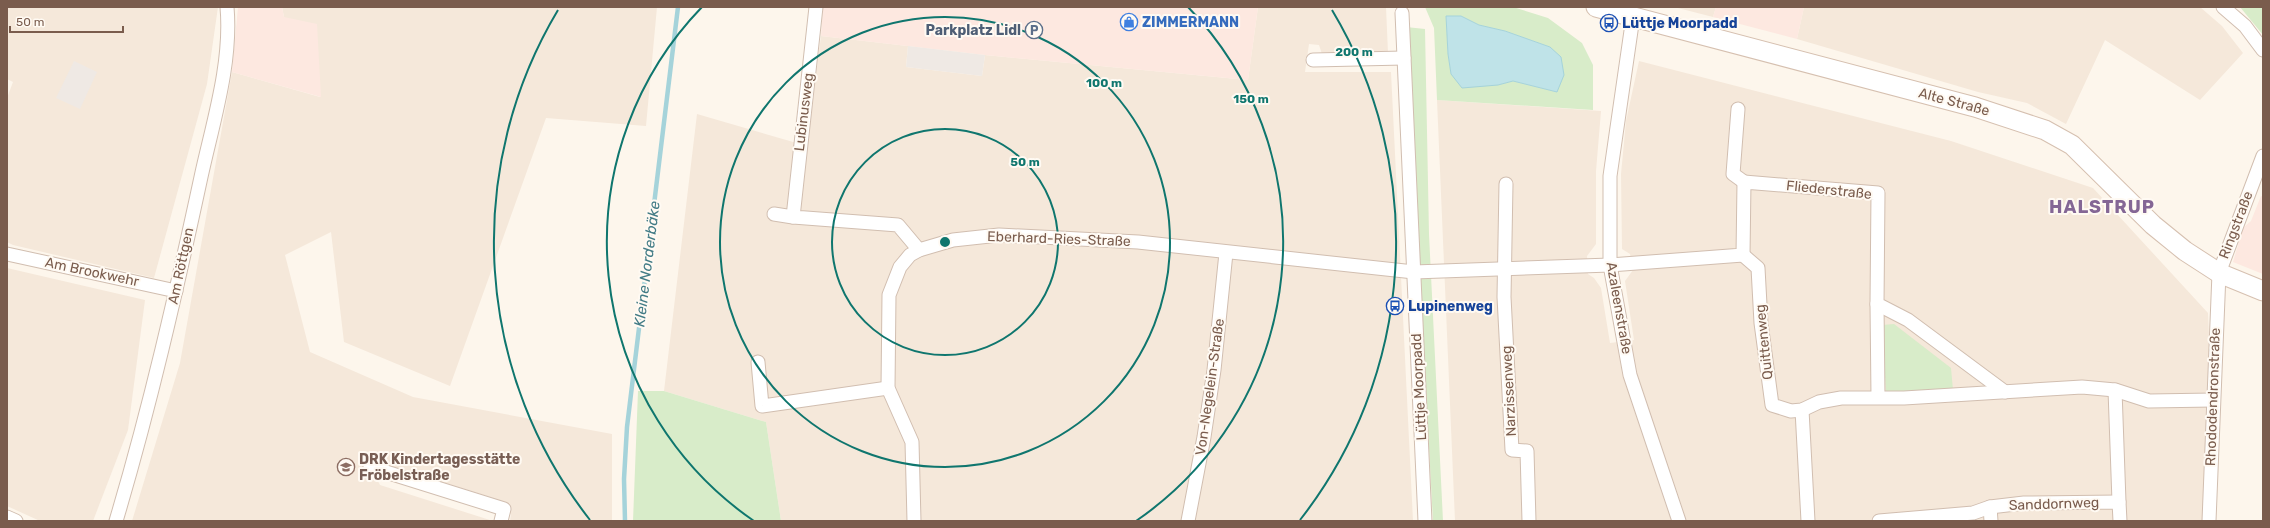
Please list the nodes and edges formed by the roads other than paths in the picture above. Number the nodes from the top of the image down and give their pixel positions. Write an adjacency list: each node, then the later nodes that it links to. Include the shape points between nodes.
1 (227, 7): 24 (street, Am Röttgen, via 224,72)
2 (816, 7): 15 (street, Lubinusweg)
3 (1596, 7): 6 (street, Alte Straße)
4 (2223, 7): 7 (street, via 2245,26)
5 (1402, 14): 8 (street, Lüttje Moorpadd)
6 (1633, 16): 20 (street, Azaleenstraße, via 1610,176); 23 (street, Alte Straße, via 1975,107 2057,135 2081,153 2167,238)
7 (2263, 50)
8 (1404, 58): 9 (street); 22 (street, Lüttje Moorpadd)
9 (1313, 60)
10 (1738, 109): 12 (street, via 1733,174)
11 (2263, 156): 23 (street, Ringstraße)
12 (1744, 182): 19 (street); 26 (street, Fliederstraße, via 1878,193)
13 (1506, 184): 21 (street)
14 (774, 214): 15 (street)
15 (793, 217): 16 (street, via 898,226)
16 (919, 250): 17 (street, Eberhard-Ries-Straße, via 953,240 999,235 1138,242); 28 (street, Eberhard-Ries-Straße, via 910,255 900,267 890,295)
17 (1226, 253): 22 (street, Eberhard-Ries-Straße); 42 (street, Von-Negelein-Straße, via 1214,370)
18 (7, 254): 24 (street, Am Brookwehr)
19 (1743, 255): 20 (street); 33 (street, Quittenweg, via 1758,268 1761,324 1772,405 1791,411)
20 (1610, 265): 21 (street); 45 (street, Azaleenstraße, via 1630,375)
21 (1505, 269): 22 (street); 44 (street, Narzissenweg, via 1512,450 1527,451)
22 (1414, 272): 43 (street, Lüttje Moorpadd)
23 (2219, 273): 25 (street, Alte Straße); 32 (street, Rhododendronstraße)
24 (176, 291): 39 (street, Am Röttgen, via 144,428)
25 (2263, 291)
26 (1877, 304): 30 (street, via 1908,320); 31 (street, Fliederstraße)
27 (758, 362): 28 (street, via 762,406)
28 (888, 388): 41 (street, Eberhard-Ries-Straße, via 912,442)
29 (2115, 390): 30 (street, via 2082,386); 32 (street, via 2149,401); 35 (street, Sanddornweg)
30 (2006, 392): 31 (street, Quittenweg, via 1904,398)
31 (1878, 397): 33 (street, Quittenweg, via 1841,398 1819,402)
32 (2213, 400): 50 (street, Rhododendronstraße)
33 (1802, 410): 46 (street)
34 (370, 467): 40 (street, via 504,510)
35 (2119, 502): 36 (street, Sanddornweg, via 2024,503); 49 (street, Sanddornweg)
36 (1990, 507): 47 (street, Sanddornweg, via 1972,513); 48 (street, Sanddornweg)
37 (7, 517): 38 (street)
38 (16, 521)
39 (116, 521)
40 (501, 521)
41 (914, 521)
42 (1188, 521)
43 (1425, 521)
44 (1528, 521)
45 (1679, 521)
46 (1808, 521)
47 (1879, 521)
48 (1991, 521)
49 (2120, 521)
50 (2209, 521)

